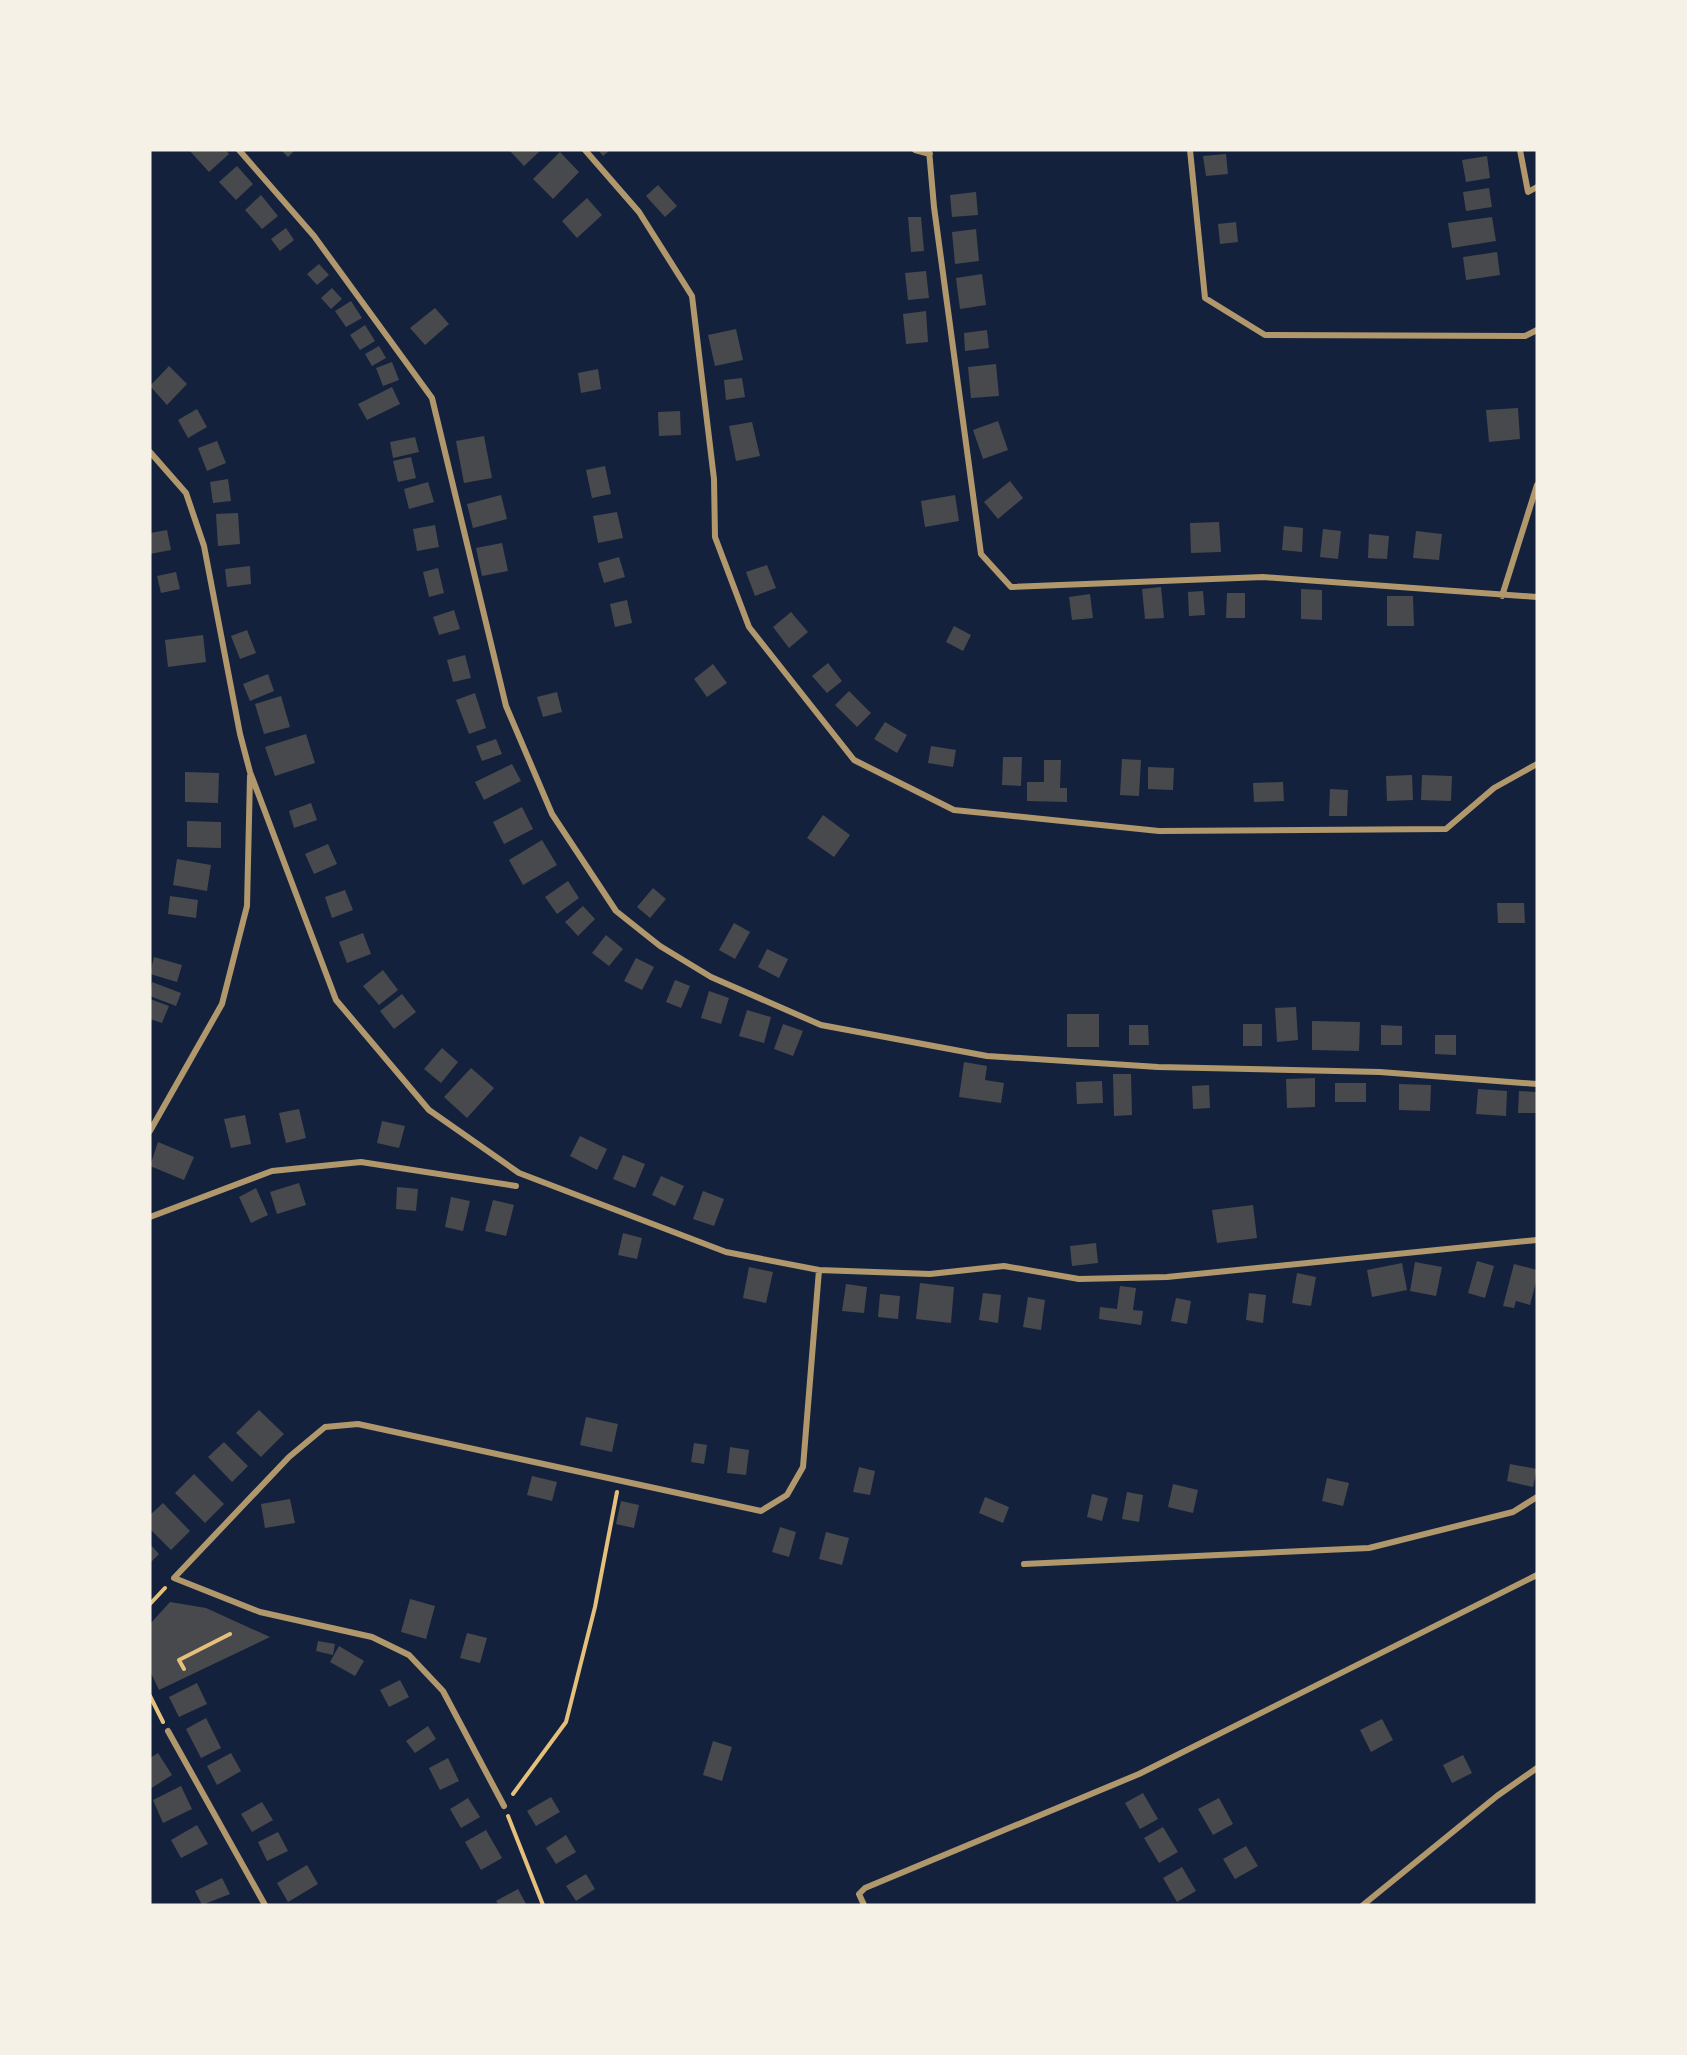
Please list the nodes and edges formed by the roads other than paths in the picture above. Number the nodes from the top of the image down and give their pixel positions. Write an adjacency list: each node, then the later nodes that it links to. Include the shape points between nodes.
1 (239, 150): 15 (street, via 314,236 432,398 506,706 552,814 616,911 660,946 711,977 821,1025 987,1056 1158,1067 1380,1072)
2 (585, 150): 13 (street, via 639,212 692,296 714,479 716,537 749,627 854,760 954,810 1159,831 1446,829 1494,788)
3 (915, 150): 6 (street)
4 (1190, 150): 8 (street, via 1205,298 1264,335 1526,336)
5 (1520, 150): 7 (street, via 1528,192)
6 (930, 152): 11 (street, via 981,555 1011,587 1263,577)
7 (1537, 187)
8 (1537, 330)
9 (150, 452): 14 (street, via 186,493 204,546)
10 (1537, 486): 11 (street)
11 (1502, 596): 12 (street)
12 (1537, 597)
13 (1537, 764)
14 (250, 772): 16 (street, via 247,906 222,1004); 20 (street, via 336,1000 429,1110 519,1173 726,1252)
15 (1537, 1084)
16 (150, 1131)
17 (516, 1186): 18 (street, via 361,1162 272,1171)
18 (150, 1217)
19 (1537, 1240): 20 (street, via 1167,1277 1079,1279 1004,1266 930,1274)
20 (819, 1270): 26 (street, via 802,1467 787,1495 761,1511 358,1424 325,1427 281,1465 174,1578 260,1612 372,1637 409,1654 443,1691)
21 (1537, 1497): 22 (street, via 1513,1512 1369,1548)
22 (1023, 1564)
23 (1537, 1575): 28 (street, via 1139,1774 865,1888 859,1894)
24 (168, 1731): 27 (street)
25 (1537, 1768): 29 (street)
26 (504, 1806)
27 (265, 1905)
28 (864, 1905)
29 (1363, 1905)

